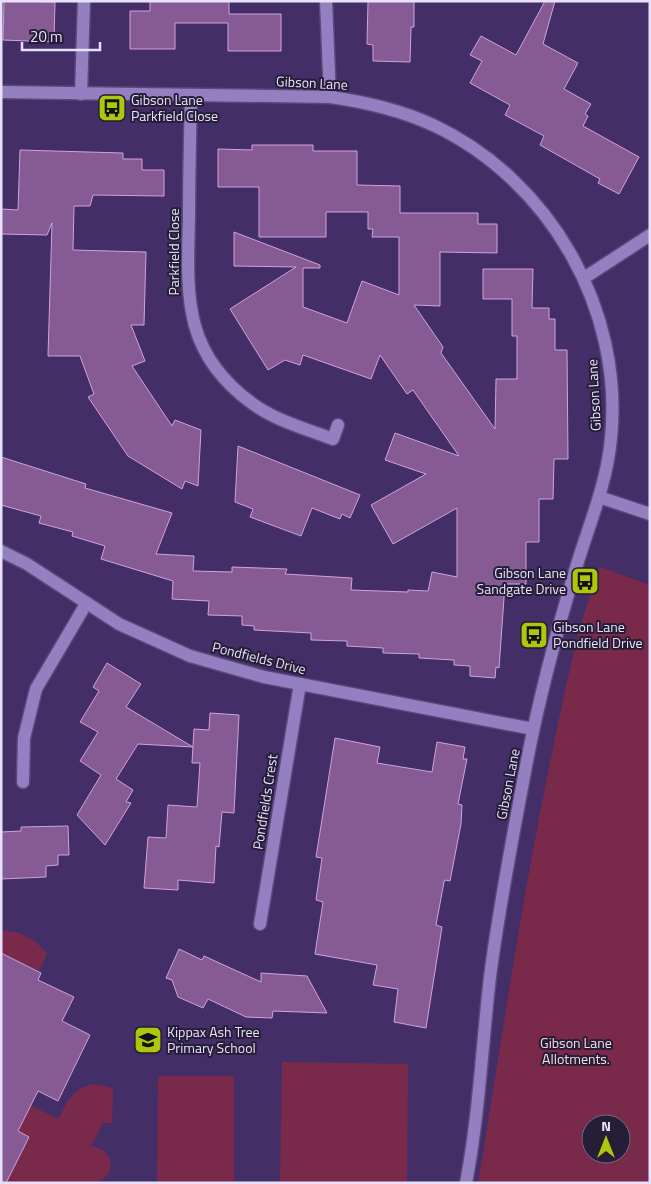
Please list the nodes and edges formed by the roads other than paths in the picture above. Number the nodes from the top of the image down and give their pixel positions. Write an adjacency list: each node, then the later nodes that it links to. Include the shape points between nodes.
1 (84, 1): 4 (street)
2 (326, 1): 6 (street)
3 (1, 92): 4 (street, Gibson Lane)
4 (81, 94): 5 (street, Gibson Lane)
5 (191, 96): 6 (street, Gibson Lane); 9 (street, Parkfield Close, via 187,291 203,347 232,386 271,415 333,439)
6 (330, 97): 8 (street, Gibson Lane, via 410,116 434,126 481,154 541,209 572,254)
7 (650, 235): 8 (street)
8 (584, 278): 10 (street, Gibson Lane, via 602,329 612,382 612,436)
9 (338, 425)
10 (599, 497): 11 (street); 15 (street, Gibson Lane, via 550,654)
11 (650, 514)
12 (1, 551): 13 (street, Pondfields Drive, via 45,575)
13 (86, 604): 14 (street, Pondfields Drive, via 128,628 190,656 226,668); 16 (street, via 43,674 30,705 24,738)
14 (300, 684): 15 (street, Pondfields Drive); 17 (street, Pondfields Crest)
15 (534, 729): 18 (street, Gibson Lane, via 498,918 477,1120)
16 (23, 782)
17 (260, 924)
18 (466, 1183)

